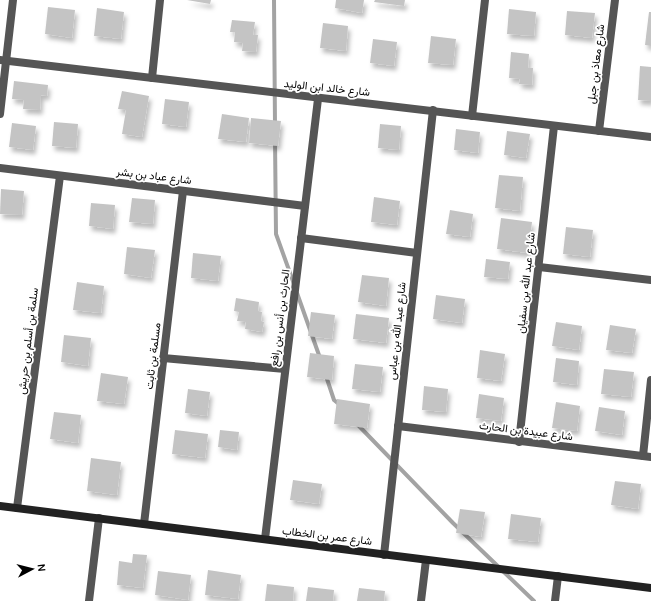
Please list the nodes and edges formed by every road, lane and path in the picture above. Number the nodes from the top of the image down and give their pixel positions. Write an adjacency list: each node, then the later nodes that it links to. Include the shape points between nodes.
1 (13, 0): 5 (street)
2 (160, 0): 6 (street)
3 (485, 0): 10 (street)
4 (615, 0): 12 (street, شارع معاذ بن جبل)
5 (3, 61): 6 (street, شارع خالد ابن الوليد); 9 (street)
6 (152, 78): 7 (street, شارع خالد ابن الوليد)
7 (318, 99): 8 (street, شارع خالد ابن الوليد); 17 (street, الحارث بن أنس بن رافع)
8 (433, 110): 10 (street, شارع خالد ابن الوليد); 19 (street, شارع عبد الله بن عباس)
9 (0, 114)
10 (472, 116): 11 (street, شارع خالد ابن الوليد)
11 (554, 126): 12 (street, شارع خالد ابن الوليد); 20 (street, شارع عبد الله بن سفيان)
12 (599, 131): 13 (street, شارع خالد ابن الوليد)
13 (651, 137)
14 (0, 168): 15 (street, شارع عباد بن بشر)
15 (60, 176): 16 (street, شارع عباد بن بشر); 29 (street, سلمة بن أسلم بن حريش)
16 (183, 191): 17 (street, شارع عباد بن بشر); 22 (street, مسلمة بن ثابت)
17 (305, 206): 18 (street, الحارث بن أنس بن رافع)
18 (301, 238): 19 (street); 23 (street, الحارث بن أنس بن رافع)
19 (417, 253): 25 (street, شارع عبد الله بن عباس)
20 (539, 268): 21 (street); 26 (street, شارع عبد الله بن سفيان)
21 (651, 280)
22 (163, 358): 23 (street); 31 (street, مسلمة بن ثابت)
23 (285, 369): 32 (street, الحارث بن أنس بن رافع)
24 (651, 380): 27 (street)
25 (398, 426): 26 (street, شارع عبيدة بن الحارث); 33 (street, شارع عبد الله بن عباس)
26 (519, 442): 27 (street, شارع عبيدة بن الحارث)
27 (647, 457)
28 (0, 506): 29 (street, شارع عمر بن الخطاب)
29 (17, 508): 30 (street, شارع عمر بن الخطاب)
30 (99, 518): 31 (street, شارع عمر بن الخطاب); 37 (street)
31 (144, 524): 32 (street, شارع عمر بن الخطاب)
32 (265, 539): 33 (street, شارع عمر بن الخطاب)
33 (384, 555): 34 (street, شارع عمر بن الخطاب)
34 (426, 560): 35 (street, شارع عمر بن الخطاب); 38 (street)
35 (558, 576): 36 (street, شارع عمر بن الخطاب); 39 (street)
36 (651, 588)
37 (89, 601)
38 (421, 601)
39 (555, 601)

